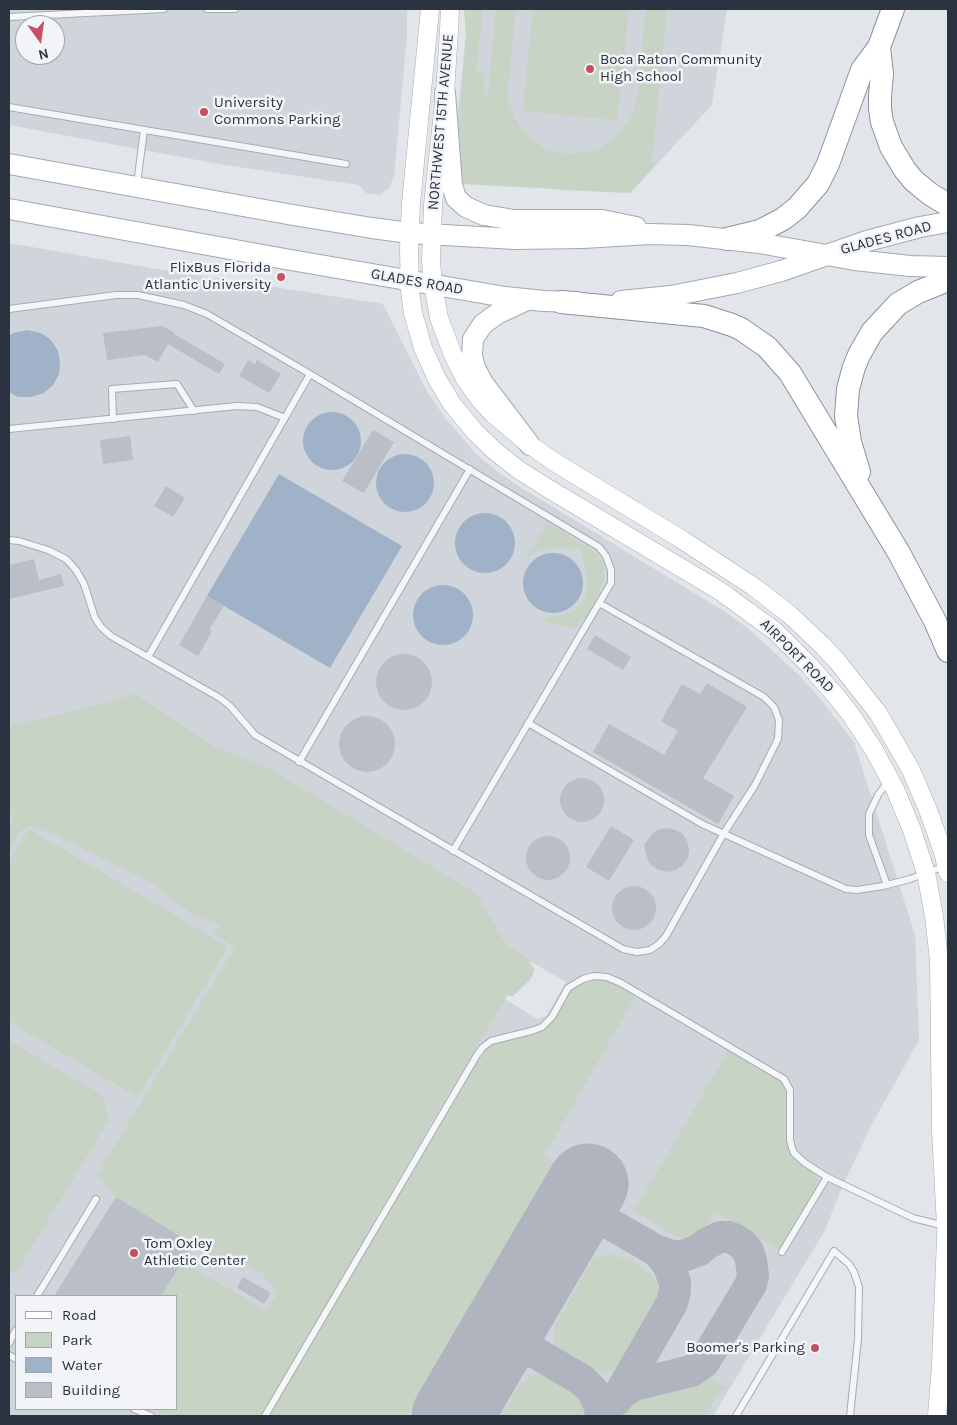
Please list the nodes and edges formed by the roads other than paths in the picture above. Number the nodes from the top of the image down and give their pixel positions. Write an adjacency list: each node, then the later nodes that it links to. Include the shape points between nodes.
1 (164, 9): 7 (lane)
2 (206, 9): 3 (lane)
3 (235, 9)
4 (450, 9): 9 (street, NORTHWEST 15TH AVENUE)
5 (893, 9): 8 (highway)
6 (428, 11): 18 (street, NORTHWEST 15TH AVENUE)
7 (9, 17)
8 (879, 47): 15 (highway, via 882,74 880,109 891,147 913,180); 21 (highway, via 862,70 828,164 812,192 777,223)
9 (444, 93): 19 (main road, via 452,185 456,198 466,207 484,215 514,220 602,220); 20 (street, NORTHWEST 15TH AVENUE)
10 (9, 107): 11 (lane)
11 (144, 130): 13 (lane); 14 (lane)
12 (9, 164): 14 (main road, GLADES ROAD)
13 (346, 164)
14 (136, 186): 18 (main road, GLADES ROAD)
15 (948, 205)
16 (9, 209): 25 (main road, GLADES ROAD)
17 (948, 222): 22 (main road, GLADES ROAD, via 886,236)
18 (410, 233): 20 (main road, GLADES ROAD); 25 (street, AIRPORT ROAD)
19 (668, 234): 20 (main road, GLADES ROAD, via 537,239); 21 (main road, GLADES ROAD)
20 (431, 235): 26 (street, AIRPORT ROAD)
21 (727, 239): 22 (main road, GLADES ROAD)
22 (825, 255): 23 (main road, GLADES ROAD, via 910,266); 28 (main road, GLADES ROAD, via 758,278 695,292 623,301)
23 (948, 267)
24 (948, 280): 37 (highway, via 898,304 872,332 854,367 847,401 847,429 852,454)
25 (409, 281): 26 (main road, GLADES ROAD); 44 (street, AIRPORT ROAD, via 413,314 423,348 444,391 475,432 519,470 720,591 776,631 837,696)
26 (433, 285): 27 (main road, GLADES ROAD); 35 (street, AIRPORT ROAD, via 444,332 465,379 480,401)
27 (527, 300): 28 (main road, GLADES ROAD); 35 (main road, via 483,324 473,339 472,356 483,383)
28 (561, 302): 37 (highway, via 704,316 732,325 754,337 790,373)
29 (9, 309): 30 (lane, via 116,295 160,299 206,314)
30 (310, 374): 32 (lane); 36 (lane)
31 (194, 411): 32 (lane, via 257,407); 33 (lane); 33 (lane, via 177,384 112,389)
32 (285, 418): 41 (lane)
33 (114, 419): 34 (lane)
34 (9, 429)
35 (530, 445): 47 (street, AIRPORT ROAD, via 754,587 806,630 837,661 878,713 911,770)
36 (470, 469): 39 (lane, via 599,547 611,570 611,583); 43 (lane)
37 (872, 509): 40 (highway, via 924,599)
38 (9, 540): 41 (lane, via 48,550 66,559 84,584 94,618 101,627)
39 (599, 603): 42 (lane); 45 (lane, via 764,697 774,708 779,720 778,739 755,785)
40 (948, 651)
41 (148, 657): 43 (lane, via 220,698 255,735)
42 (528, 723): 45 (lane); 46 (lane)
43 (298, 762): 46 (lane)
44 (890, 779): 48 (street, AIRPORT ROAD); 49 (lane, via 869,814 869,835)
45 (724, 834): 46 (lane, via 666,936 650,950 637,952 623,949); 49 (lane, via 846,889)
46 (453, 851)
47 (947, 870): 48 (lane)
48 (926, 873): 49 (lane); 53 (street, AIRPORT ROAD, via 939,960)
49 (887, 885)
50 (827, 1177): 53 (lane, via 913,1218); 54 (lane); 60 (lane, via 794,1153 790,1140 790,1090 784,1079 621,983 607,977 594,976 583,980 568,988 542,1027 491,1041 477,1054)
51 (96, 1199): 55 (lane)
52 (948, 1206): 53 (street, AIRPORT ROAD)
53 (946, 1226): 63 (street, AIRPORT ROAD)
54 (782, 1252)
55 (38, 1295)
56 (15, 1332): 57 (lane)
57 (9, 1343)
58 (136, 1410): 59 (lane)
59 (151, 1416)
60 (265, 1416)
61 (736, 1416): 62 (lane, via 834,1252 849,1264 859,1288 858,1339)
62 (850, 1416)
63 (937, 1416)

